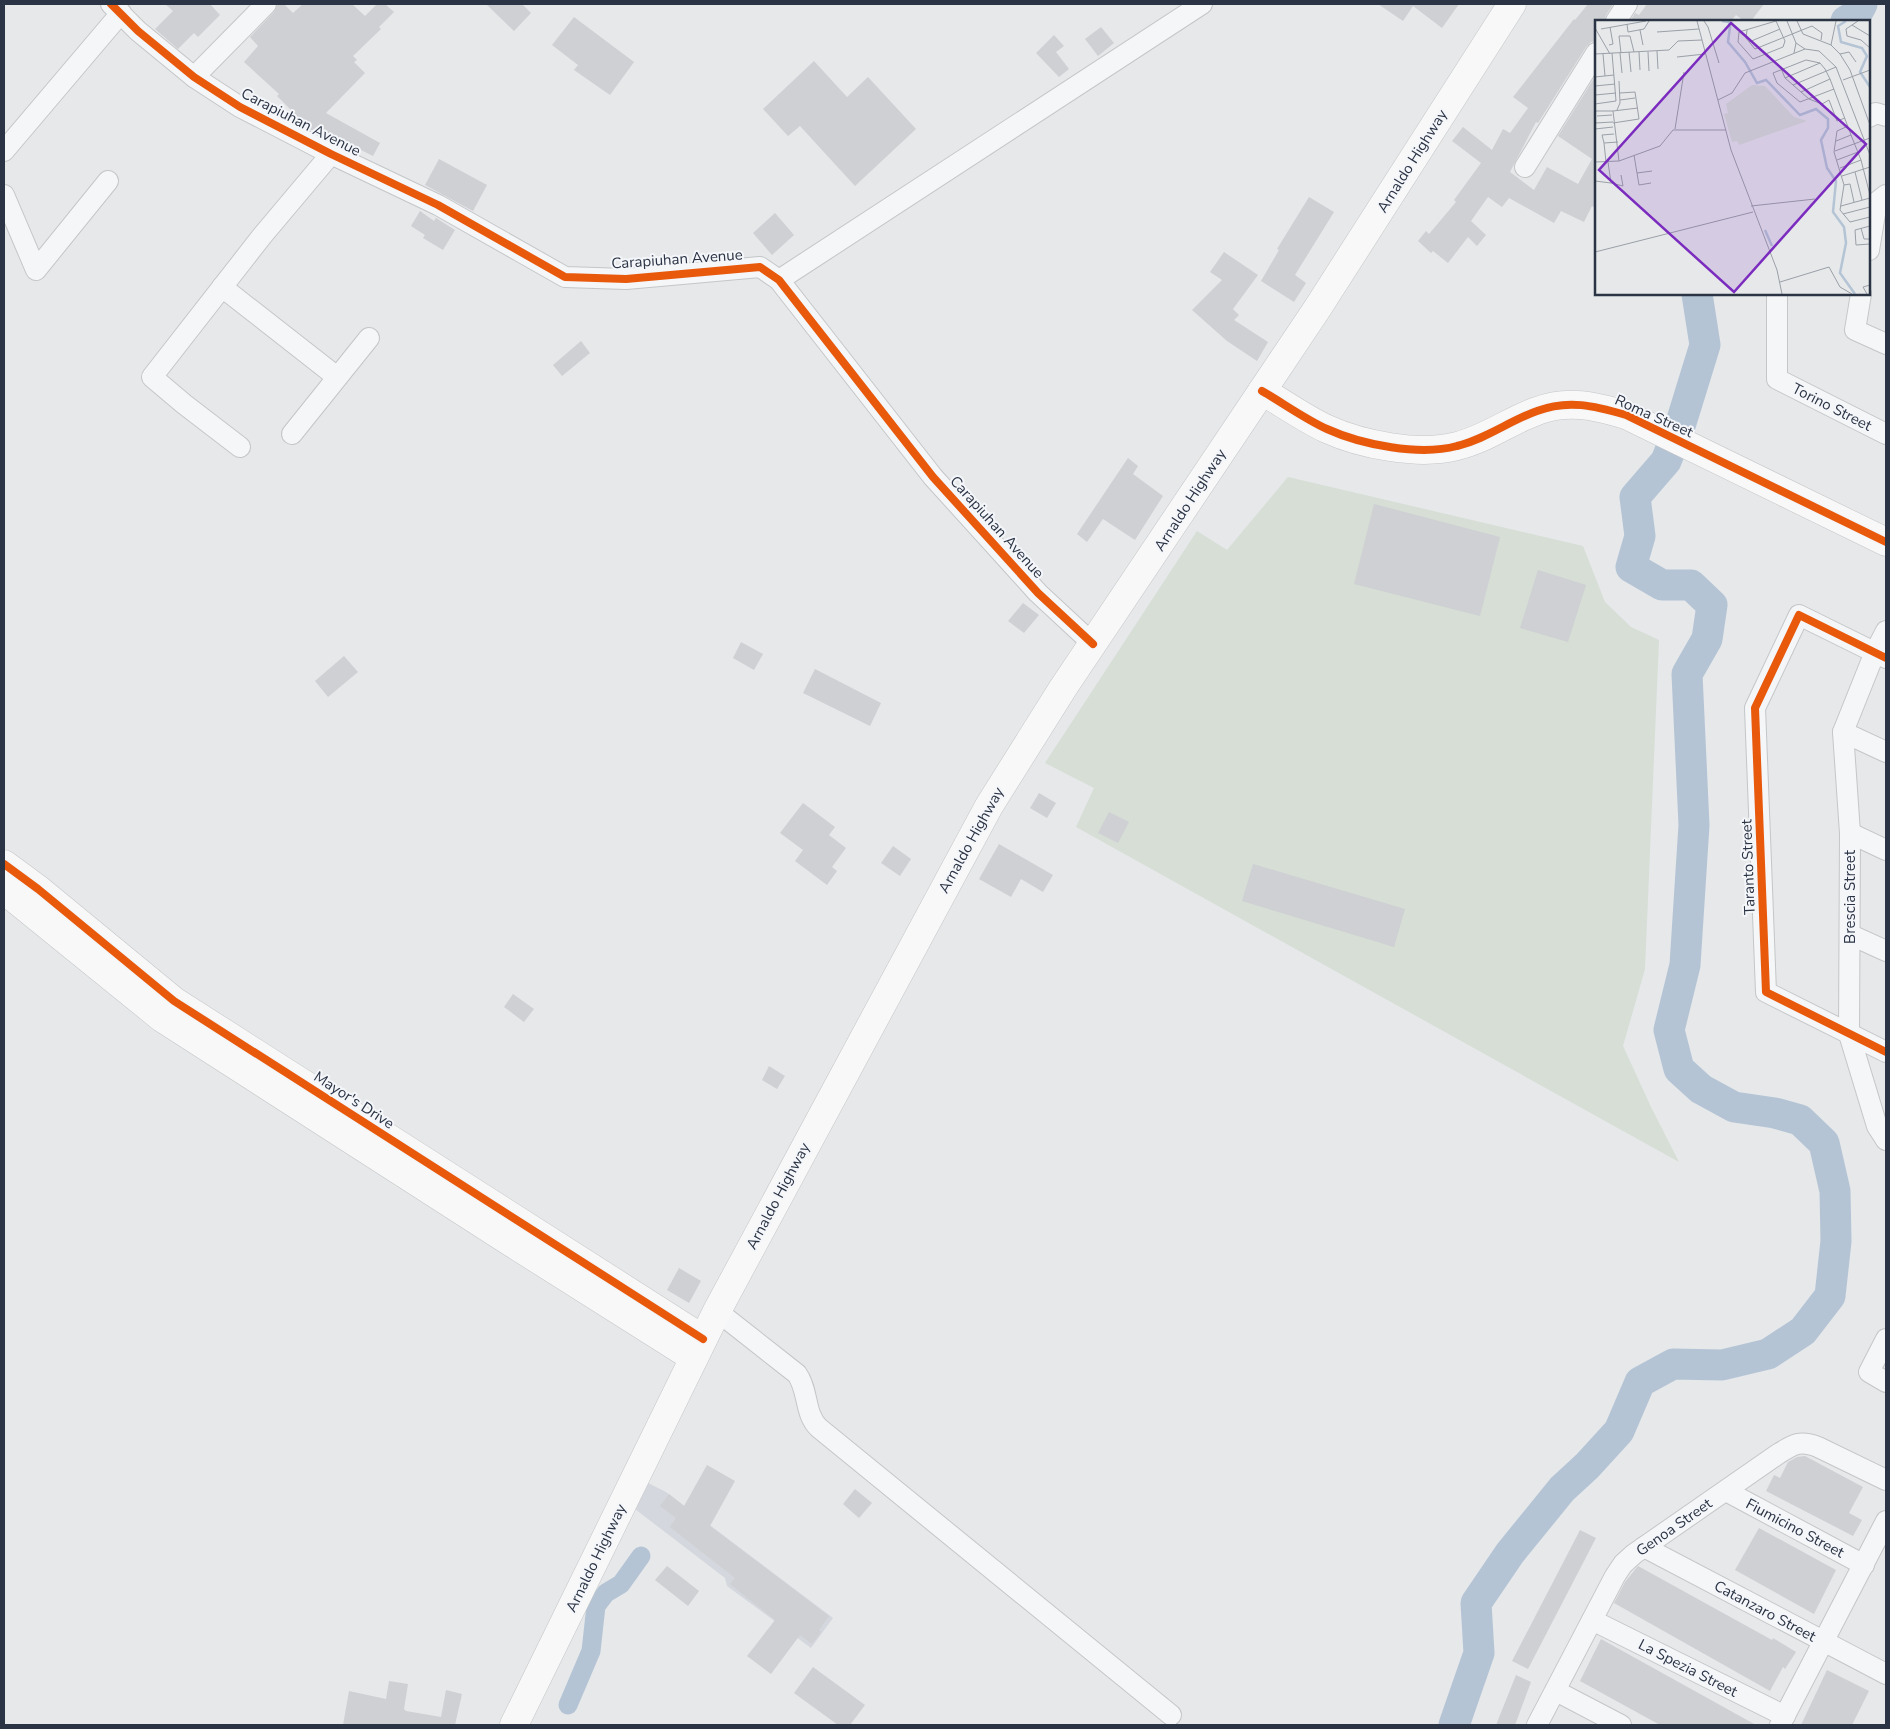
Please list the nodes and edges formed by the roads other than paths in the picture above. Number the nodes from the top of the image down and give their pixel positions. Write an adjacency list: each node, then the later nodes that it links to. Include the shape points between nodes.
1 (266, 4): 8 (street)
2 (1202, 4): 16 (street)
3 (1627, 4): 6 (street)
4 (1505, 6): 23 (main road, Arnaldo Highway, via 1317,309)
5 (116, 9): 8 (street, Carapiuhan Avenue); 9 (street)
6 (1617, 20)
7 (1595, 54): 11 (street)
8 (194, 77): 10 (street, Carapiuhan Avenue, via 240,107)
9 (4, 151)
10 (331, 154): 16 (street, Carapiuhan Avenue, via 438,205 565,277 626,279 760,267); 17 (street)
11 (1525, 167)
12 (108, 181): 13 (street, via 36,270)
13 (4, 194)
14 (1886, 195): 15 (street, via 1877,202)
15 (1875, 246)
16 (778, 280): 29 (street, Carapiuhan Avenue, via 933,477 1038,593)
17 (222, 287): 22 (street); 26 (street, via 152,377)
18 (1777, 295): 25 (street, Torino Street, via 1777,379)
19 (1861, 295): 21 (street, via 1855,330)
20 (368, 338): 22 (street)
21 (1886, 344)
22 (337, 377): 24 (street)
23 (1268, 382): 27 (main road, Roma Street, via 1327,429 1399,449 1456,447 1537,411 1566,405 1595,406 1626,415); 29 (main road, Arnaldo Highway)
24 (292, 434)
25 (1886, 434)
26 (240, 447)
27 (1886, 542)
28 (1886, 631): 30 (street, Brescia Street)
29 (1093, 644): 43 (main road, Arnaldo Highway, via 988,806)
30 (1880, 655): 31 (street, Brescia Street); 39 (street, Taranto Street, via 1799,615 1755,708 1766,992)
31 (1843, 732): 32 (street); 33 (street, Brescia Street)
32 (1886, 752)
33 (1850, 833): 34 (street); 37 (street, Brescia Street)
34 (1886, 850)
35 (4, 864): 41 (main road)
36 (4, 890): 41 (main road, via 162,1018)
37 (1851, 935): 38 (street); 39 (street, Brescia Street)
38 (1886, 951)
39 (1849, 1034): 40 (street, Taranto Street); 42 (street, Brescia Street, via 1877,1126)
40 (1886, 1052)
41 (270, 1075): 45 (main road, via 512,1243)
42 (1886, 1140)
43 (717, 1311): 45 (main road, Arnaldo Highway); 56 (street, via 797,1374 802,1381 812,1422)
44 (1886, 1339): 46 (street, via 1869,1372)
45 (699, 1348): 58 (main road, Arnaldo Highway)
46 (1886, 1382)
47 (1886, 1480): 48 (street, Genoa Street, via 1814,1446 1799,1443)
48 (1726, 1491): 50 (street, Genoa Street); 51 (street, Fiumicino Street)
49 (1886, 1522): 51 (street)
50 (1644, 1547): 52 (street, Genoa Street, via 1623,1564); 53 (street, Catanzaro Street)
51 (1864, 1565): 53 (street)
52 (1592, 1620): 55 (street, Genoa Street); 57 (street, La Spezia Street)
53 (1823, 1642): 54 (street, Catanzaro Street); 57 (street)
54 (1886, 1674)
55 (1556, 1691): 59 (street, Genoa Street); 60 (street)
56 (1171, 1715)
57 (1782, 1721)
58 (514, 1725)
59 (1537, 1725)
60 (1621, 1725)

